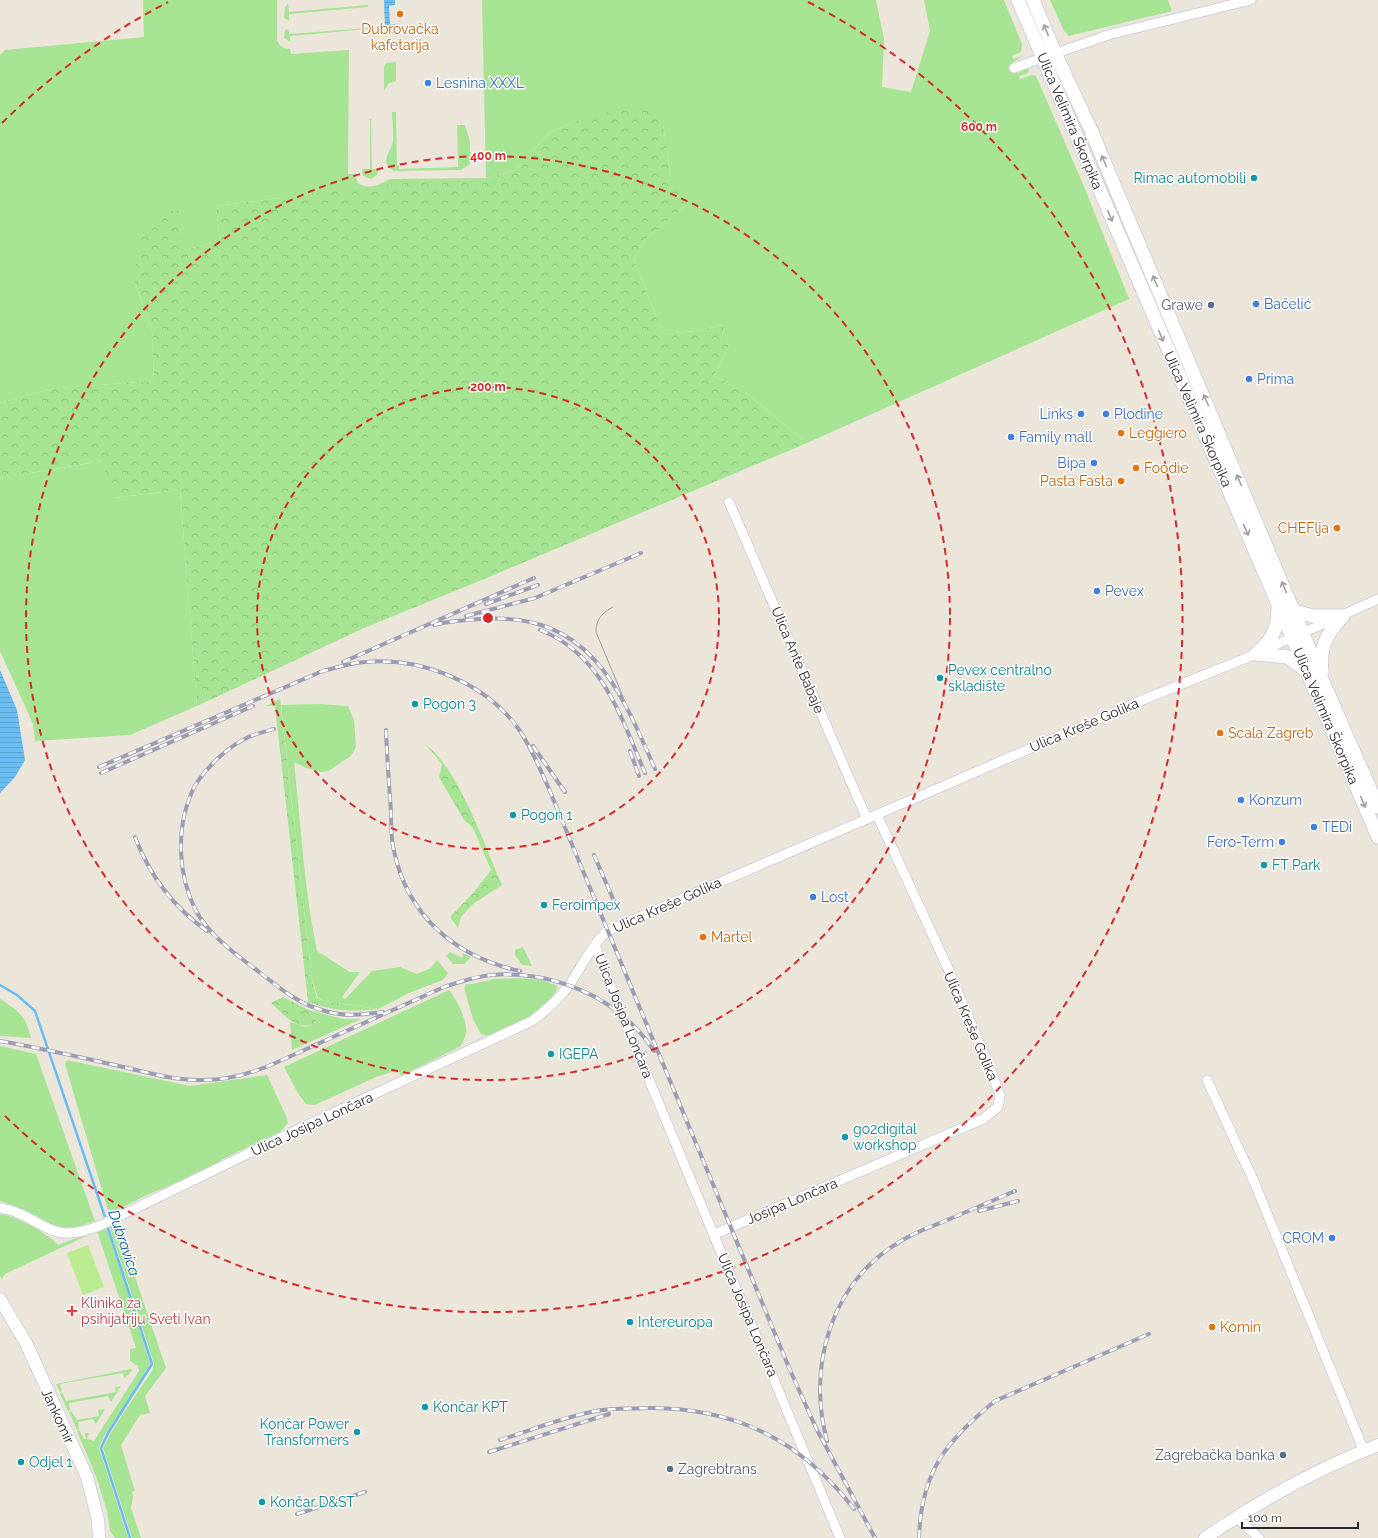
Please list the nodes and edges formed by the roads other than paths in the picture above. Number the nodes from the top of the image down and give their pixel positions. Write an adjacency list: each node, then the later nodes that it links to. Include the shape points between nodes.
1 (1018, 0): 5 (main road, Ulica Velimira Škorpika)
2 (1033, 0): 4 (main road, Ulica Velimira Škorpika, one-way to 2)
3 (1251, 0): 4 (street, via 1108,36)
4 (1055, 53): 5 (street); 10 (main road, Ulica Velimira Škorpika, one-way to 4, via 1091,130)
5 (1042, 58): 6 (street); 9 (main road, Ulica Velimira Škorpika, one-way to 9)
6 (1014, 68)
7 (729, 502): 18 (street, Ulica Ante Babaje)
8 (1378, 599): 11 (street, Ulica Kreše Golika)
9 (1278, 604): 12 (main road, Ulica Velimira Škorpika); 13 (main road, via 1278,624 1274,634)
10 (1294, 611): 11 (main road, via 1312,616); 12 (main road, Ulica Velimira Škorpika)
11 (1343, 616): 12 (street, Ulica Kreše Golika); 15 (main road, via 1333,626 1324,642)
12 (1298, 635): 13 (street, Ulica Kreše Golika); 14 (main road, Ulica Velimira Škorpika); 15 (main road, Ulica Velimira Škorpika)
13 (1256, 654): 14 (main road, via 1288,657 1297,662); 17 (street, Ulica Kreše Golika)
14 (1308, 674): 19 (main road, Ulica Velimira Škorpika, one-way to 19)
15 (1324, 684): 16 (main road, Ulica Velimira Škorpika)
16 (1378, 807)
17 (877, 815): 18 (street, Ulica Kreše Golika); 22 (street, Ulica Kreše Golika, via 947,966 1000,1095 998,1108 983,1119)
18 (867, 819): 20 (street, Ulica Kreše Golika, via 634,918 608,931)
19 (1378, 837)
20 (595, 945): 23 (street, Ulica Josipa Lončara, via 550,1008 532,1021 99,1226 82,1232 62,1234); 24 (street, Ulica Josipa Lončara)
21 (1207, 1080): 27 (street, via 1258,1191)
22 (869, 1168): 24 (street, Josipa Lončara)
23 (0, 1208)
24 (714, 1234): 30 (street, Ulica Josipa Lončara)
25 (0, 1299): 29 (street, Jankomir, via 26,1343 87,1477 98,1520)
26 (1378, 1445): 27 (street)
27 (1364, 1451): 28 (street, via 1293,1485)
28 (1236, 1517): 31 (street); 32 (street)
29 (99, 1538)
30 (840, 1538)
31 (1205, 1538)
32 (1259, 1538)

